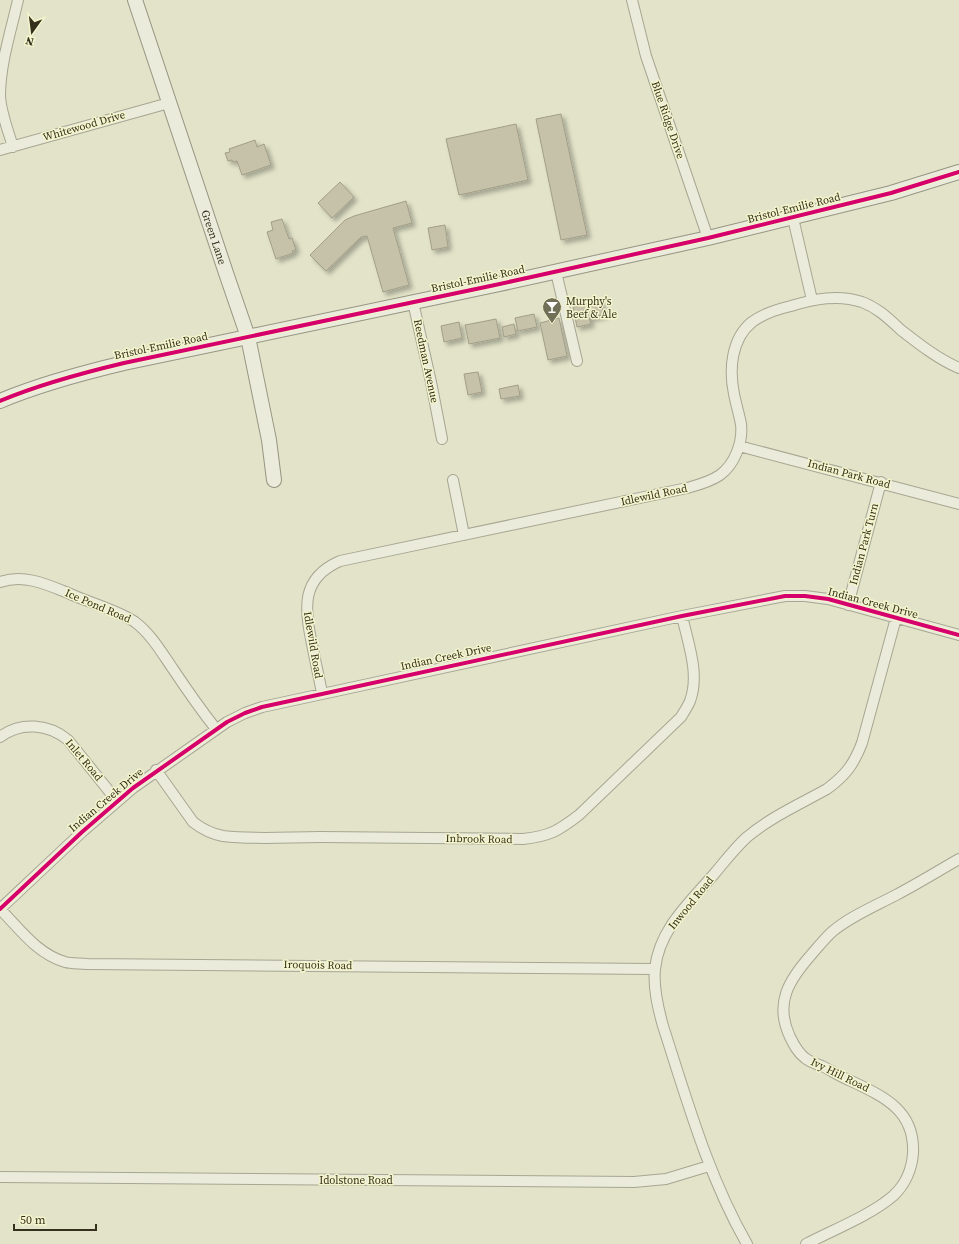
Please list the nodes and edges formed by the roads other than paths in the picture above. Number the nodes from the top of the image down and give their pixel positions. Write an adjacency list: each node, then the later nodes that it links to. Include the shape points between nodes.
1 (18, 0): 5 (street, via 0,78 2,110)
2 (135, 0): 4 (street, Green Lane)
3 (632, 0): 9 (street, Blue Ridge Drive, via 646,56)
4 (169, 103): 5 (street, Whitewood Drive); 13 (street, Green Lane)
5 (13, 147): 6 (street, Whitewood Drive)
6 (0, 150)
7 (959, 172): 8 (street, Bristol-Emilie Road, via 891,193)
8 (793, 218): 9 (street, Bristol-Emilie Road); 11 (street)
9 (708, 238): 10 (street, Bristol-Emilie Road)
10 (556, 272): 12 (street, Bristol-Emilie Road); 14 (street)
11 (812, 300): 15 (street, Idlewild Road, via 846,298 876,308 927,350); 18 (street, Idlewild Road, via 765,315 750,324 738,338 731,372 741,424)
12 (413, 302): 13 (street, Bristol-Emilie Road); 17 (street, Reedman Avenue, via 432,382)
13 (248, 337): 16 (street, Bristol-Emilie Road, via 72,376 37,386); 19 (street, Green Lane, via 269,440)
14 (577, 361)
15 (959, 368)
16 (0, 401)
17 (442, 439)
18 (739, 446): 21 (street, Indian Park Road); 23 (street, Idlewild Road, via 727,469 706,483)
19 (274, 480)
20 (453, 480): 23 (street)
21 (881, 482): 22 (street, Indian Park Road); 25 (street, Indian Park Turn)
22 (959, 504)
23 (464, 535): 29 (street, Idlewild Road, via 340,561 317,577 307,596 306,608)
24 (0, 582): 30 (street, Ice Pond Road, via 17,579 40,582 121,614 134,622 156,645)
25 (848, 605): 26 (street, Indian Creek Drive, via 828,599 785,596); 27 (street, Indian Creek Drive)
26 (682, 616): 29 (street, Indian Creek Drive); 32 (street, Inbrook Road, via 694,678 690,702 681,717 579,815 552,833 523,839 222,836 193,822)
27 (896, 618): 28 (street, Indian Creek Drive); 36 (street, Inwood Road, via 862,743 855,760 844,775 827,789 770,820 746,838 674,920 659,949)
28 (959, 635)
29 (322, 693): 30 (street, Indian Creek Drive, via 262,707)
30 (216, 729): 32 (street, Indian Creek Drive)
31 (0, 737): 33 (street, Inlet Road, via 19,727 32,726 60,733)
32 (156, 770): 33 (street, Indian Creek Drive)
33 (117, 801): 35 (street, Indian Creek Drive)
34 (959, 859): 40 (street, Ivy Hill Road, via 835,930 819,945 790,982 785,996 784,1011 787,1032 795,1047 805,1058 869,1089 891,1103 908,1123 913,1143 910,1168 895,1195)
35 (0, 909): 36 (street, Iroquois Road, via 42,951 66,962 87,964)
36 (655, 969): 37 (street, Inwood Road, via 657,1003 663,1026)
37 (709, 1166): 38 (street, Idolstone Road, via 666,1179 634,1182); 39 (street, Inwood Road, via 726,1207)
38 (0, 1177)
39 (747, 1244)
40 (806, 1244)

